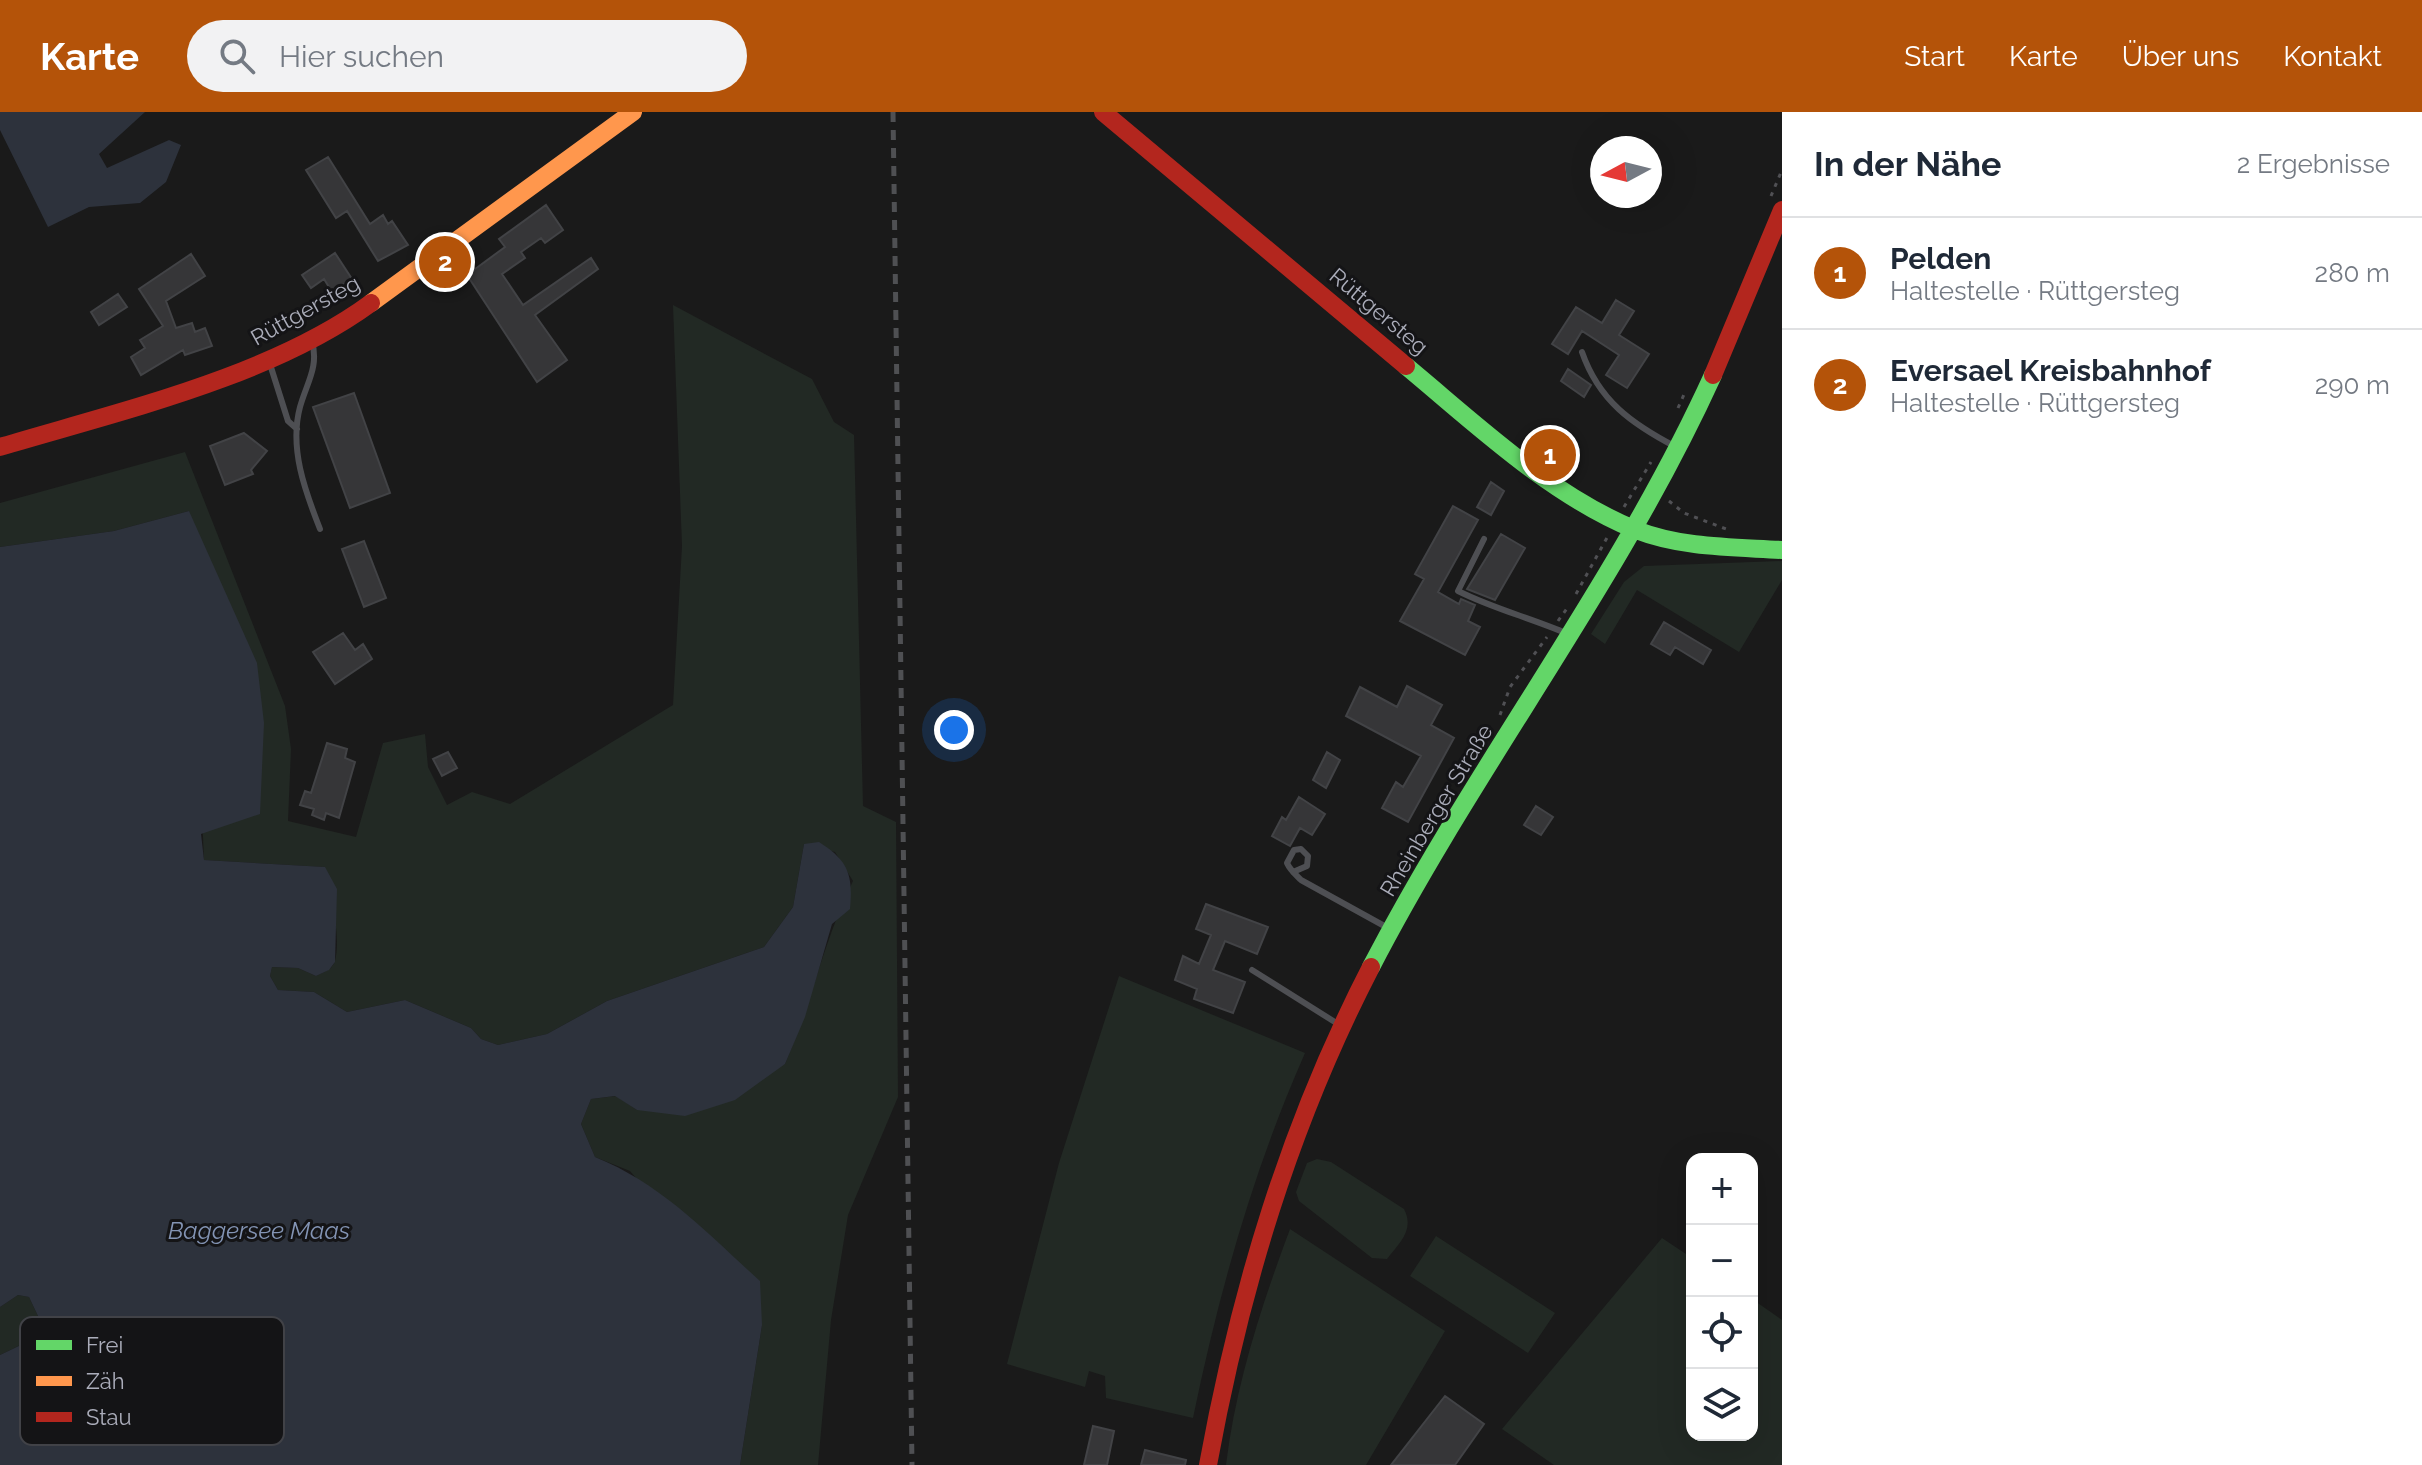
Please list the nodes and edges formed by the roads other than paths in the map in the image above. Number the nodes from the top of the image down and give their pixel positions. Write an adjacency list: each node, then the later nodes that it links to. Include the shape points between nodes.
1 (633, 112): 4 (street, Rüttgersteg, via 355,315)
2 (1103, 112): 11 (street, Rüttgersteg, via 1491,437 1567,492)
3 (1776, 204): 8 (street, Rheinberger Straße, via 1720,364)
4 (311, 338): 6 (street, Rüttgersteg); 7 (lane, via 315,367)
5 (1582, 352): 8 (lane, via 1591,377 1619,413)
6 (268, 359): 7 (lane, via 288,421); 9 (street, Rüttgersteg, via 195,388)
7 (297, 429): 10 (lane, via 302,480)
8 (1671, 445): 11 (street, Rheinberger Straße, via 1657,492)
9 (0, 447)
10 (320, 529)
11 (1636, 530): 13 (street, Rüttgersteg, via 1692,545); 14 (street, Rheinberger Straße)
12 (1484, 539): 14 (lane, via 1458,591)
13 (1782, 550)
14 (1571, 636): 16 (street, Rheinberger Straße)
15 (1293, 872): 16 (lane)
16 (1391, 930): 18 (street, Rheinberger Straße)
17 (1252, 970): 18 (lane)
18 (1341, 1026): 19 (street, Rheinberger Straße, via 1258,1238)
19 (1208, 1465)

